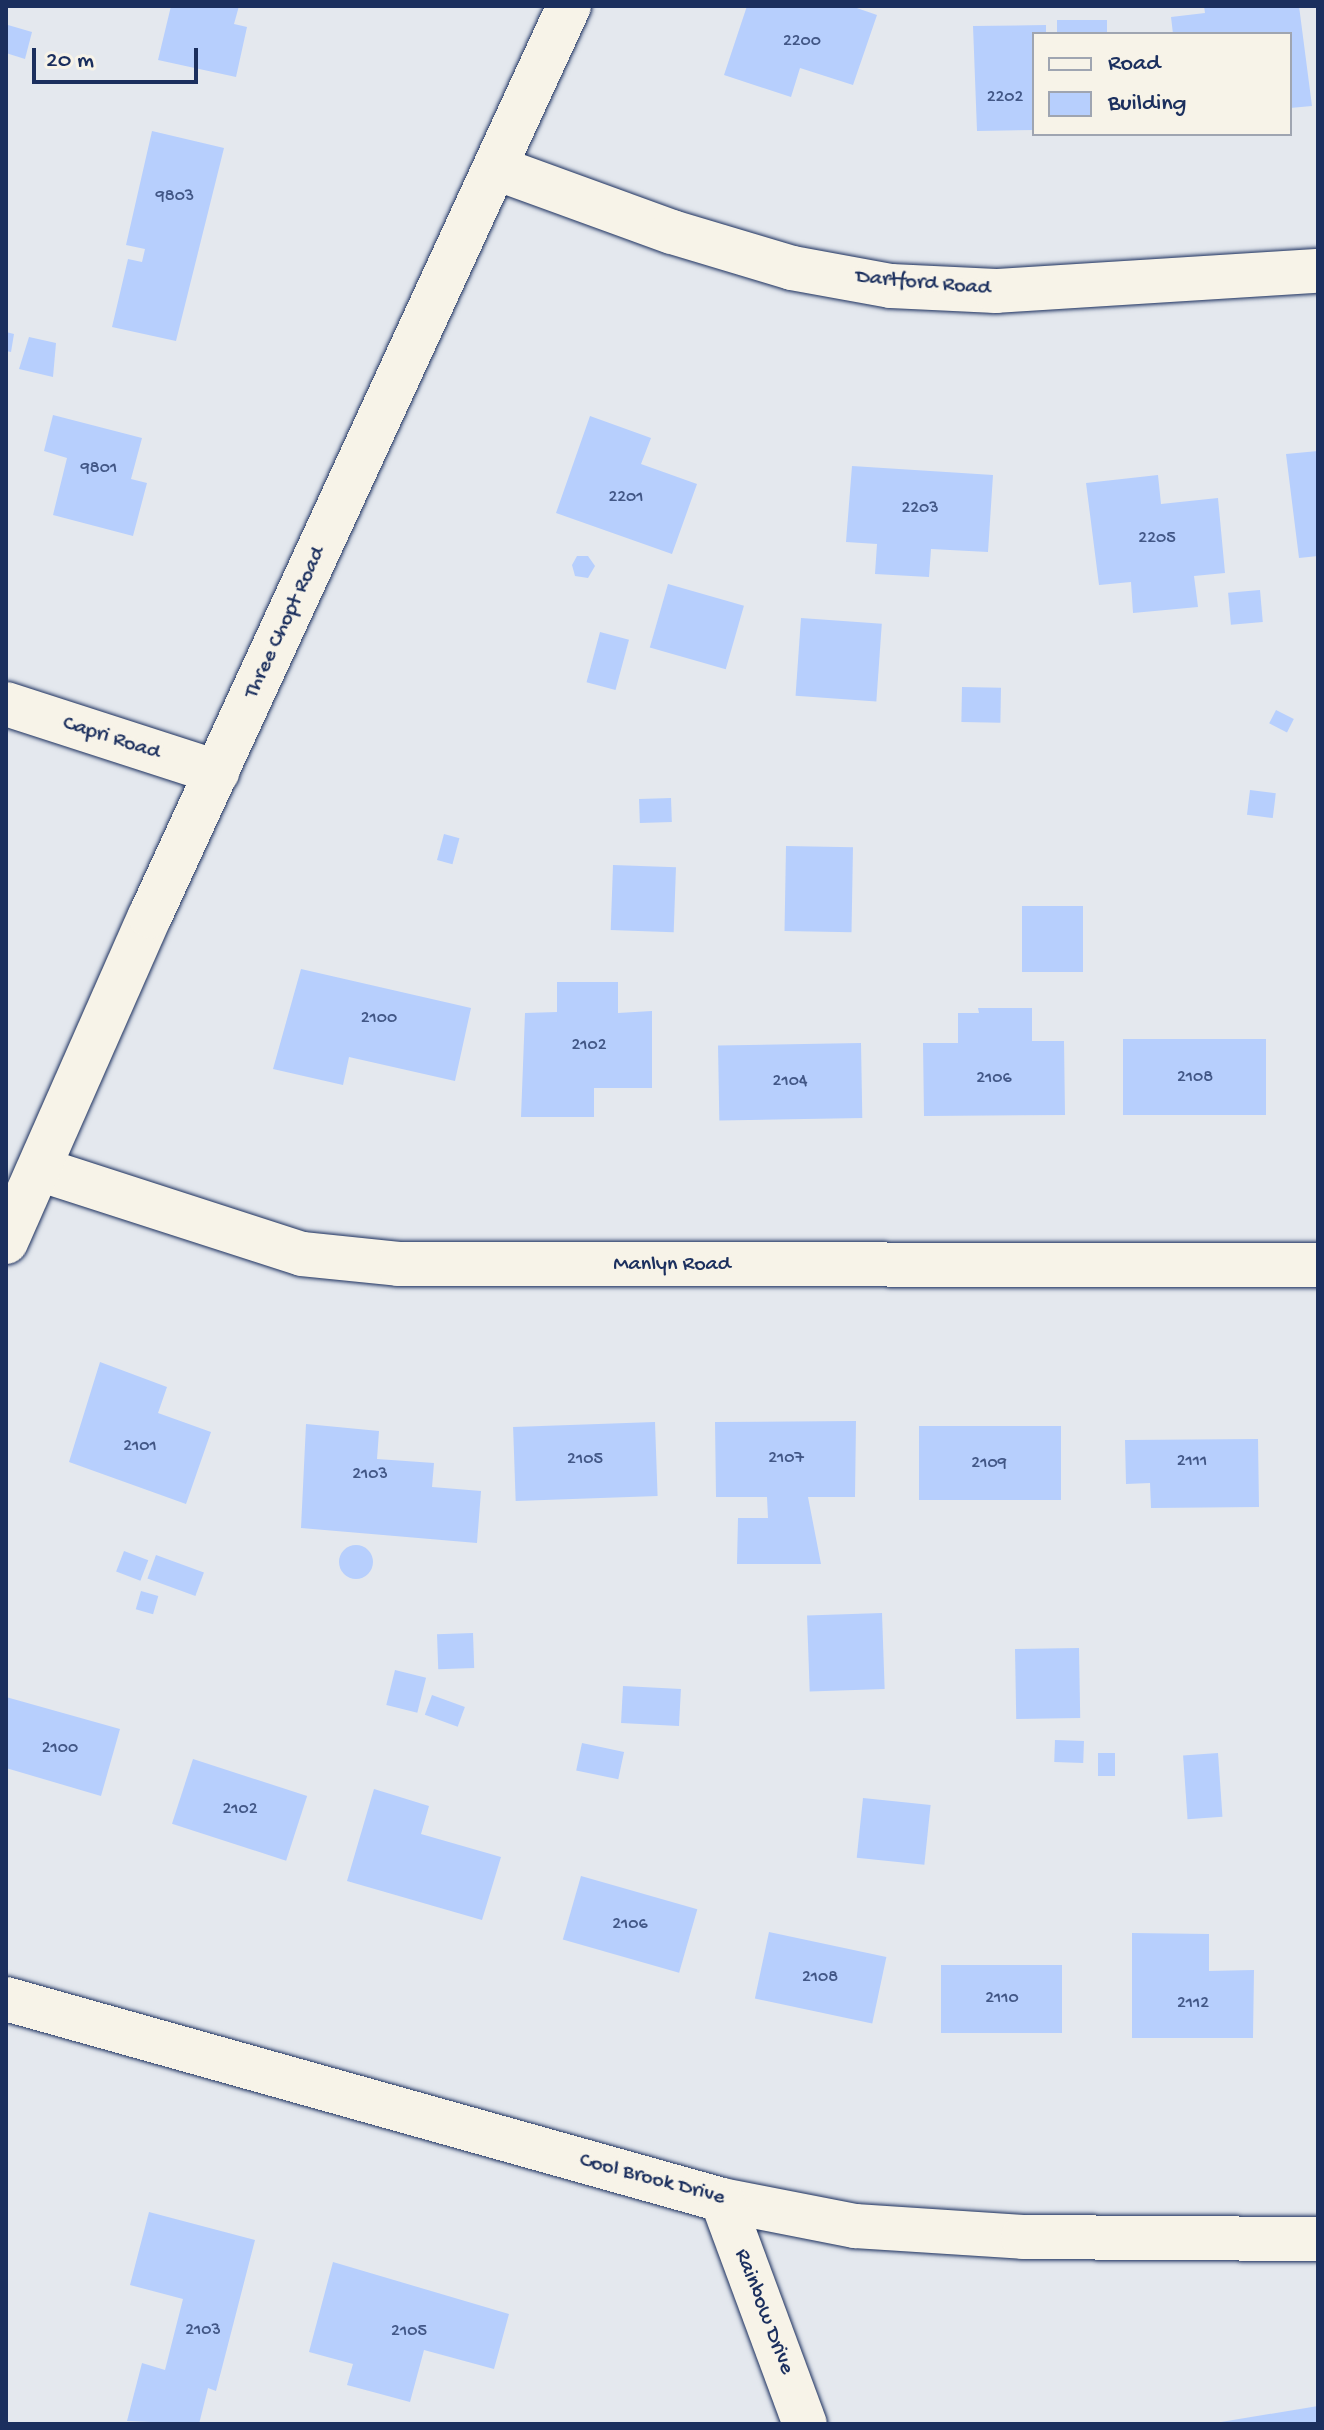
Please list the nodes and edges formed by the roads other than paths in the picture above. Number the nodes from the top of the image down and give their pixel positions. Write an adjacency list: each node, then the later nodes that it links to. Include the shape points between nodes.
1 (569, 6): 2 (street, Three Chopt Road)
2 (496, 168): 3 (street, Dartford Road, via 672,232 792,268 891,286 996,291); 5 (street, Three Chopt Road)
3 (1318, 271)
4 (6, 704): 5 (street, Capri Road)
5 (217, 772): 6 (street, Three Chopt Road)
6 (39, 1169): 7 (street, Three Chopt Road); 8 (street, Manlyn Road, via 302,1254 398,1264)
7 (6, 1242)
8 (1318, 1265)
9 (6, 1999): 10 (street, Cool Brook Drive)
10 (722, 2200): 11 (street, Cool Brook Drive, via 855,2226 1023,2237); 12 (street, Rainbow Drive)
11 (1318, 2239)
12 (805, 2424)

